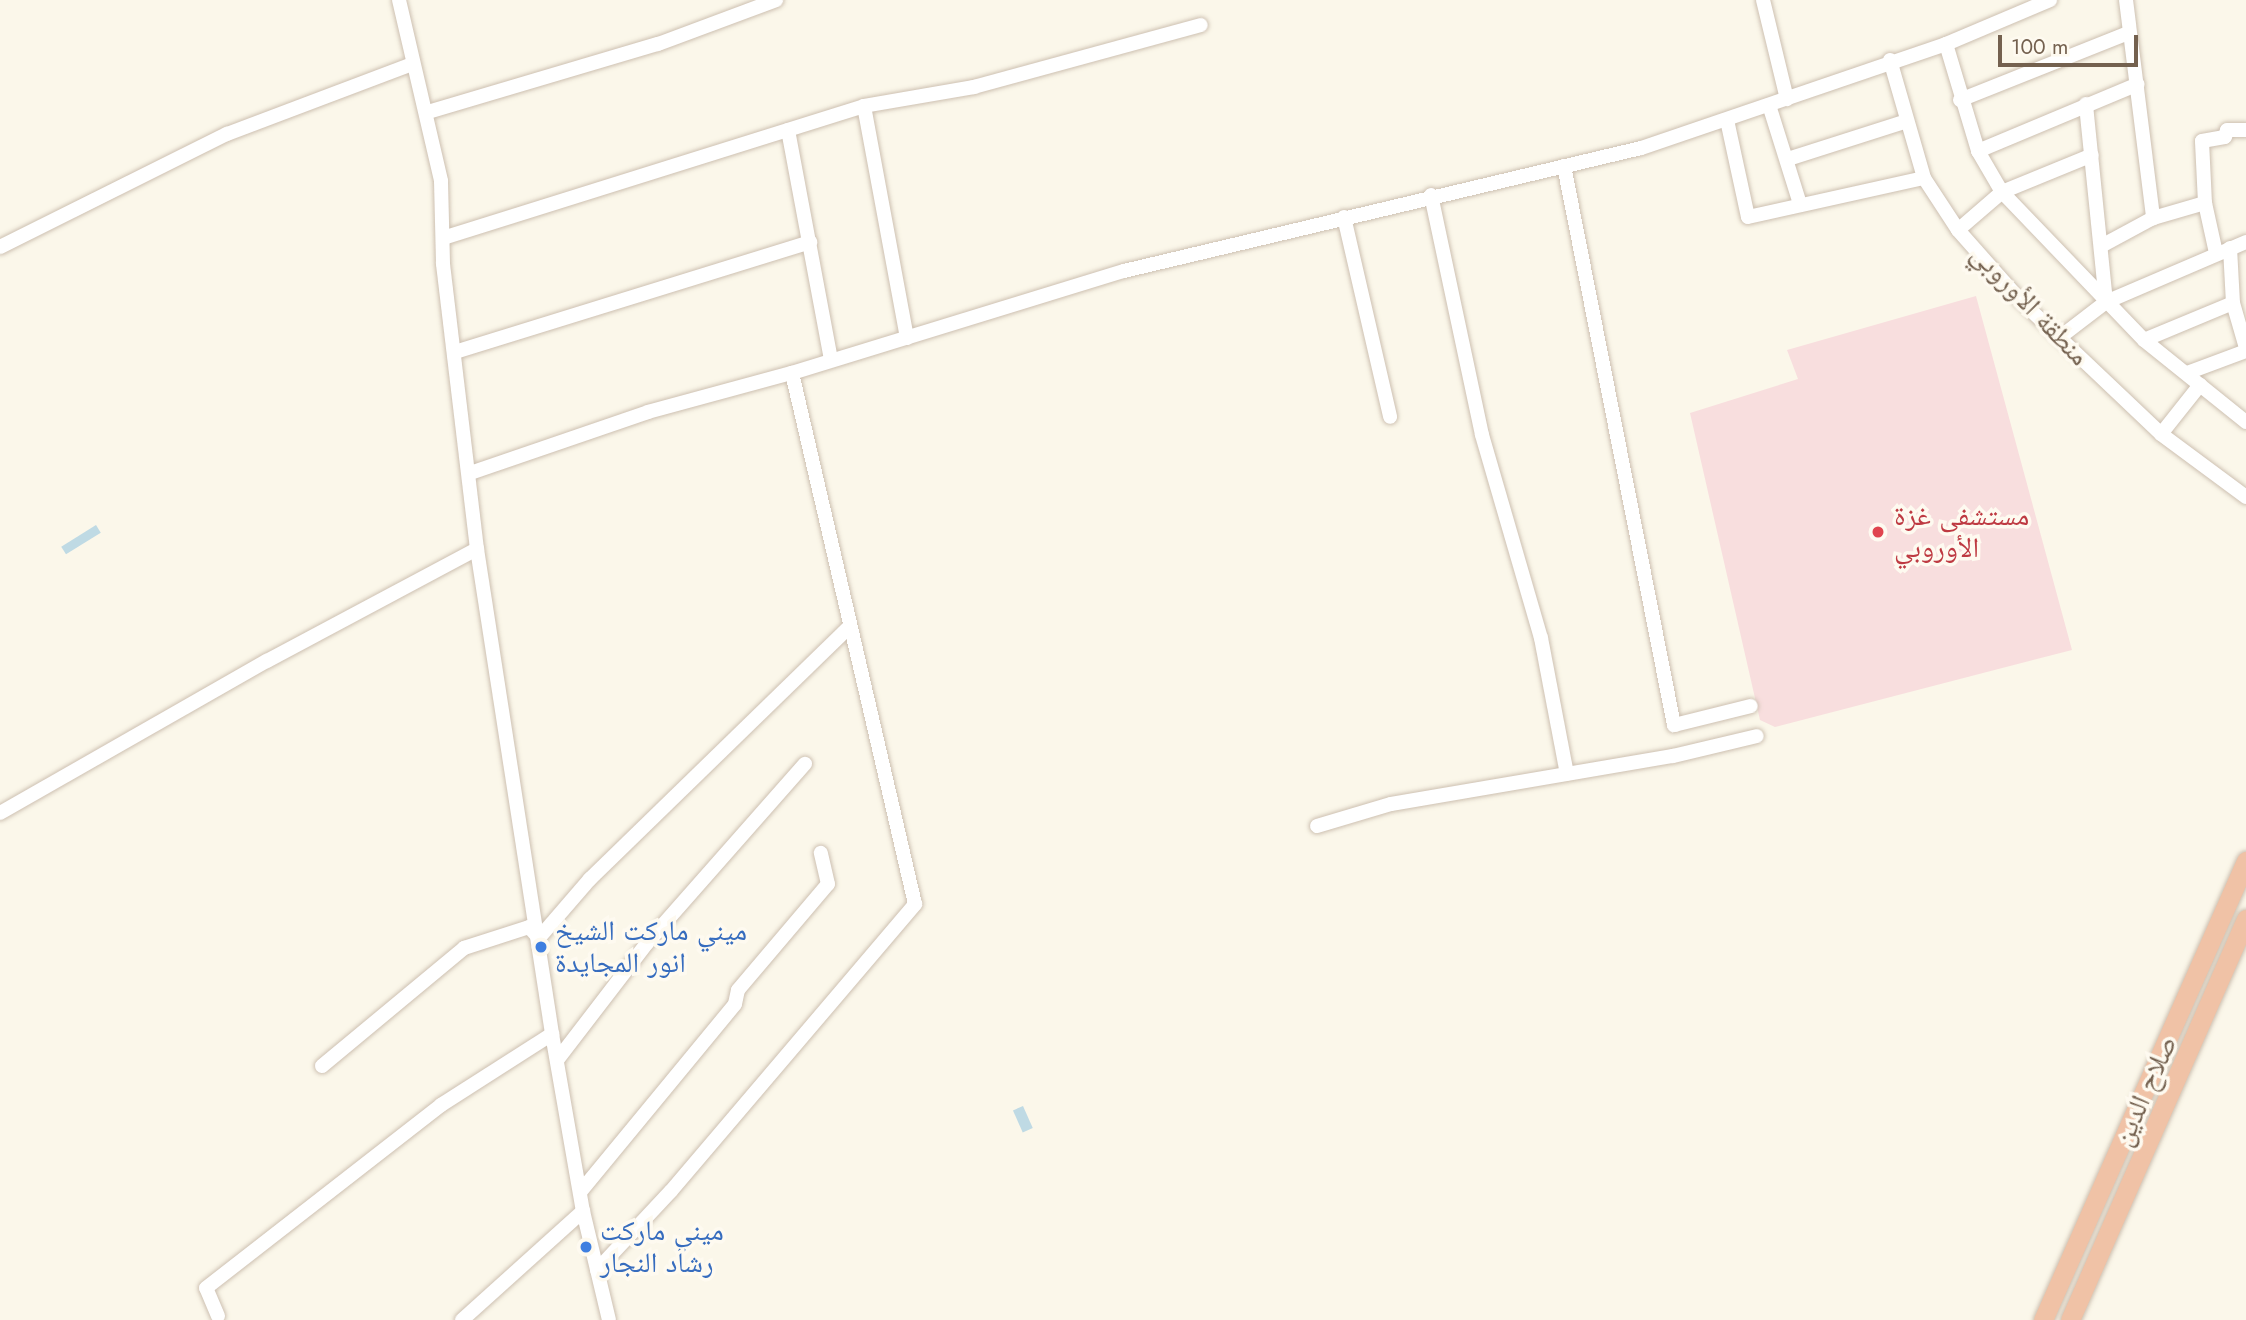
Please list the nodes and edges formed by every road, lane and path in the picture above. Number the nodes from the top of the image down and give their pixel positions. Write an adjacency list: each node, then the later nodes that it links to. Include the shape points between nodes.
1 (776, 0): 17 (street, via 659,44)
2 (1763, 0): 12 (street)
3 (2050, 0): 8 (street)
4 (2126, 0): 7 (street)
5 (404, 1): 10 (street)
6 (1201, 25): 16 (street, via 974,87)
7 (2128, 33): 11 (street); 13 (street)
8 (1946, 44): 9 (street); 13 (street)
9 (1890, 60): 12 (street); 19 (street, منطقة الأوروبي)
10 (410, 65): 17 (street); 38 (street, via 228,134)
11 (2138, 85): 14 (street); 32 (street)
12 (1787, 99): 15 (street)
13 (1960, 100): 22 (street)
14 (2086, 104): 22 (street); 23 (street)
15 (1769, 105): 18 (street); 24 (street)
16 (864, 106): 20 (street); 43 (street)
17 (428, 112): 34 (street, via 441,181)
18 (1727, 120): 25 (street); 30 (street, via 1748,217)
19 (1907, 121): 24 (street); 26 (street, منطقة الأوروبي)
20 (788, 130): 34 (street); 35 (street)
21 (2246, 130): 29 (street, via 2227,130 2225,137 2202,141)
22 (1978, 150): 27 (street)
23 (2092, 155): 27 (street); 37 (street)
24 (1788, 159): 30 (street)
25 (1564, 166): 28 (street); 59 (street, via 1674,725)
26 (1924, 178): 30 (street); 33 (street, منطقة الأوروبي)
27 (2002, 192): 33 (street); 41 (street)
28 (1431, 195): 31 (street); 62 (street, via 1482,435 1541,638)
29 (2205, 203): 32 (street); 40 (street)
30 (1800, 204)
31 (1344, 217): 43 (street, via 1124,271); 52 (street)
32 (2153, 218): 37 (street)
33 (1958, 230): 44 (street, منطقة الأوروبي)
34 (443, 238): 47 (street)
35 (810, 242): 47 (street); 48 (street)
36 (2246, 242): 39 (street)
37 (2103, 245): 41 (street)
38 (0, 247)
39 (2230, 248): 40 (street); 42 (street)
40 (2216, 253): 41 (street)
41 (2106, 302): 44 (street); 45 (street)
42 (2233, 303): 45 (street); 46 (street)
43 (907, 338): 48 (street)
44 (2059, 338): 54 (street, منطقة الأوروبي)
45 (2144, 340): 50 (street)
46 (2246, 349): 50 (street)
47 (455, 352): 55 (street)
48 (831, 359): 49 (street)
49 (792, 373): 55 (street, via 648,412); 58 (street)
50 (2187, 373): 51 (street)
51 (2200, 385): 53 (street); 54 (street)
52 (1390, 417)
53 (2246, 422)
54 (2161, 434): 56 (street, منطقة الأوروبي)
55 (470, 473): 57 (street)
56 (2246, 497)
57 (477, 549): 63 (street, via 375,601); 68 (street)
58 (848, 628): 68 (street, via 590,879); 76 (street, via 915,904 671,1191)
59 (1751, 706)
60 (1757, 736): 62 (street, via 1673,757)
61 (805, 764): 70 (street, via 647,943)
62 (1567, 774): 64 (street, via 1391,804)
63 (0, 813)
64 (1317, 826)
65 (821, 853): 74 (street, via 828,884 738,990 735,1004)
66 (2246, 861): 72 (highway, صلاح الدين)
67 (2246, 919): 73 (highway, صلاح الدين)
68 (539, 938): 69 (street); 71 (street, via 529,927 464,948)
69 (552, 1034): 70 (street); 77 (street, via 441,1105 206,1288)
70 (558, 1059): 74 (street)
71 (322, 1066)
72 (2119, 1147): 73 (highway, via 2133,1147); 80 (highway, صلاح الدين)
73 (2139, 1162): 81 (highway, صلاح الدين)
74 (581, 1191): 75 (street)
75 (583, 1212): 76 (street); 78 (street)
76 (597, 1270): 79 (street)
77 (218, 1316)
78 (462, 1320)
79 (609, 1320)
80 (2043, 1320)
81 (2070, 1320)

